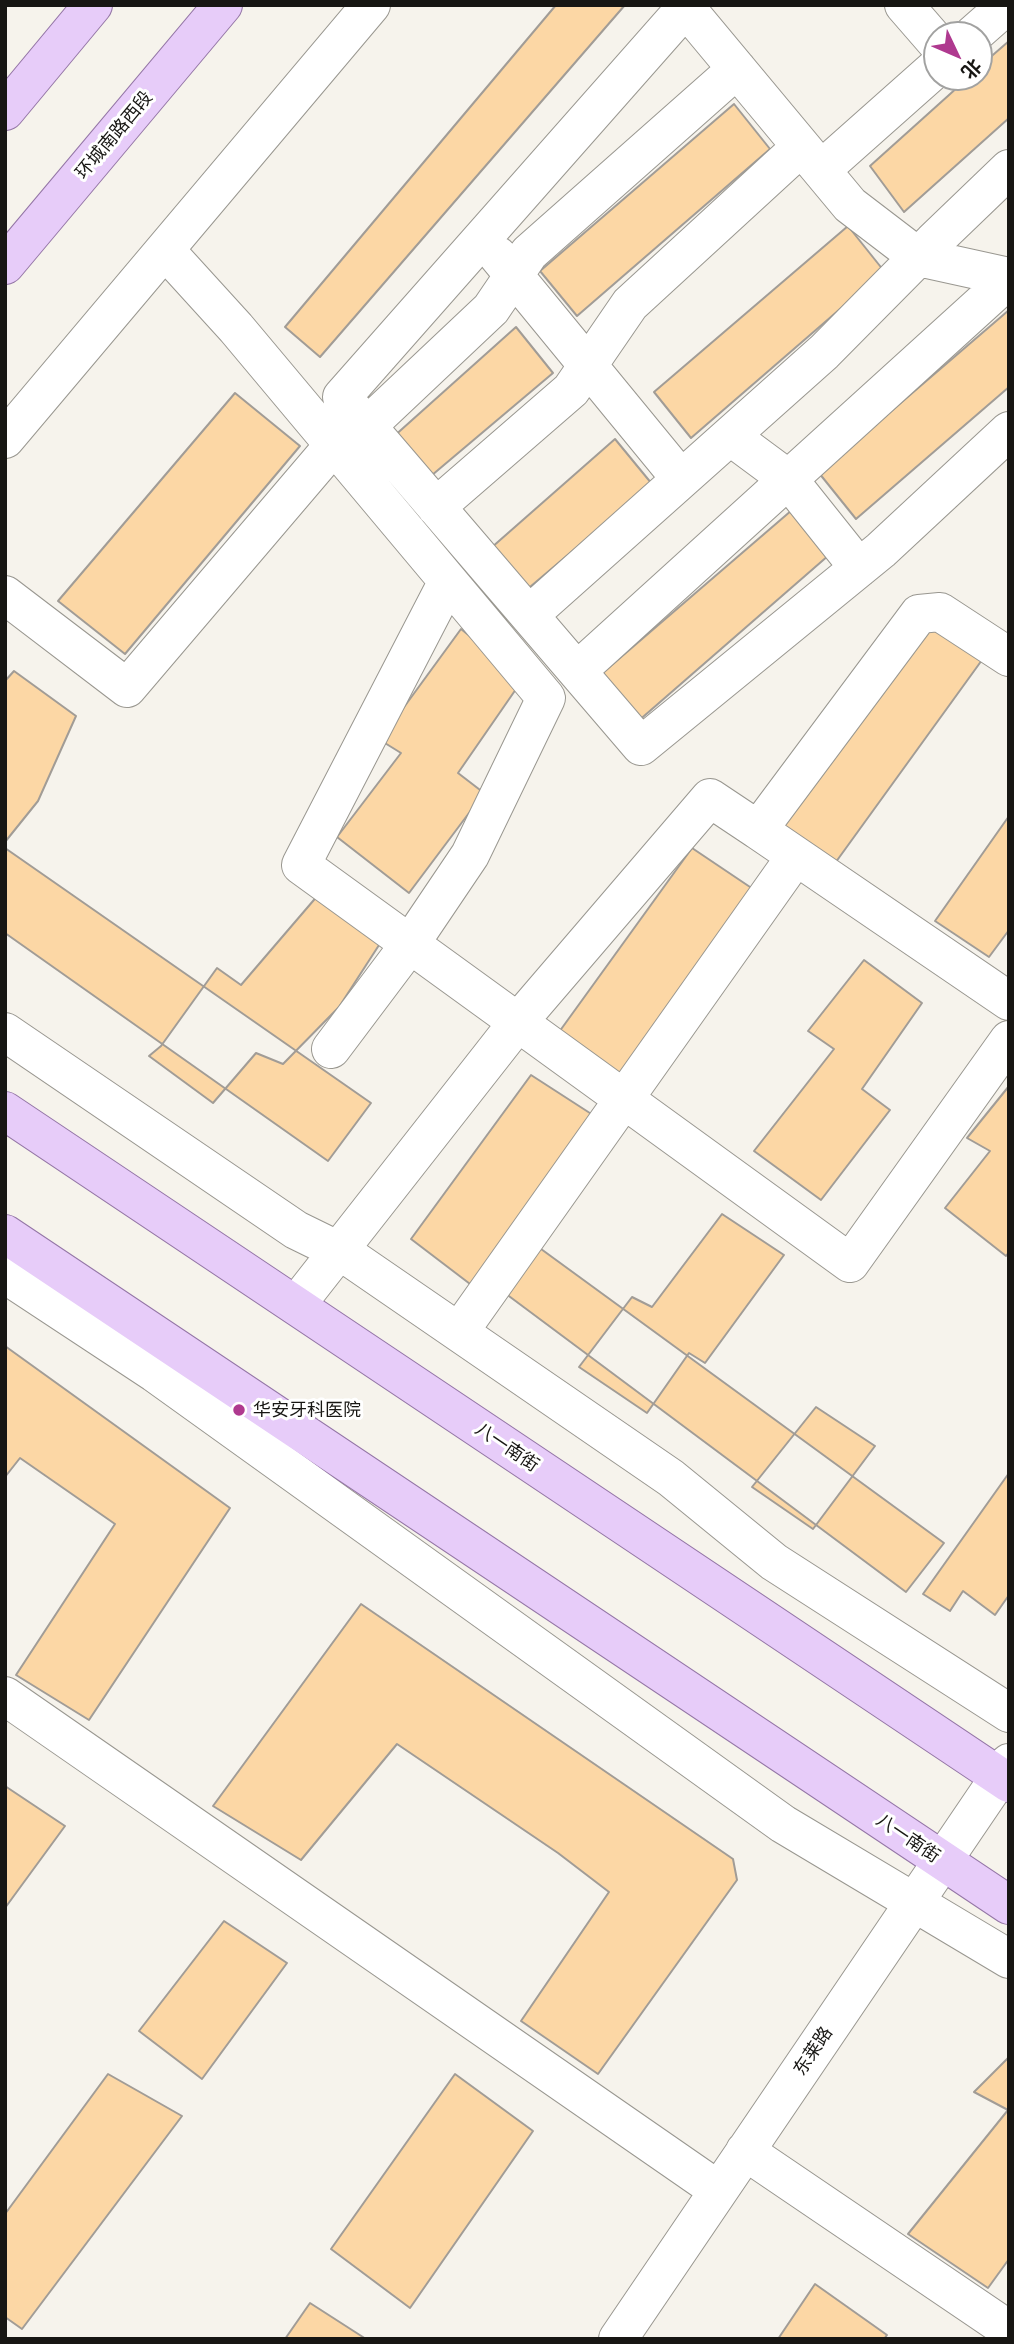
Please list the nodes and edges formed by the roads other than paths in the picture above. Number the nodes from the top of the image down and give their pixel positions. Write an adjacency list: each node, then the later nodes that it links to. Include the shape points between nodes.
1 (93, 5): 11 (main road)
2 (223, 5): 17 (main road, 环城南路西段)
3 (371, 5): 15 (street)
4 (904, 5): 8 (street)
5 (1007, 5): 7 (street)
6 (687, 7): 9 (street); 14 (street)
7 (989, 21)
8 (923, 27)
9 (737, 69): 12 (street); 18 (street, via 529,253)
10 (923, 77): 12 (street)
11 (5, 110)
12 (811, 158): 16 (street, via 850,205); 20 (street, via 630,304)
13 (1009, 169): 16 (street)
14 (482, 238): 18 (street); 21 (street, via 342,397)
15 (165, 250): 24 (street); 25 (street)
16 (918, 257): 19 (street); 23 (street, via 824,352)
17 (5, 265)
18 (514, 275): 20 (street); 21 (street, via 491,309)
19 (1009, 278): 27 (street)
20 (588, 366): 26 (street); 28 (street, via 571,390)
21 (367, 426): 28 (street)
22 (1009, 431): 29 (street)
23 (730, 436): 26 (street); 27 (street)
24 (5, 439)
25 (334, 445): 30 (street); 31 (street, via 127,688)
26 (681, 479): 32 (street)
27 (788, 480): 29 (street); 34 (street)
28 (436, 507): 32 (street)
29 (859, 568): 34 (street, via 641,746)
30 (448, 581): 37 (street, via 546,698 470,855); 37 (street, via 302,865)
31 (5, 595)
32 (529, 615): 34 (street)
33 (1009, 657): 35 (street, via 940,612 919,614)
34 (577, 671)
35 (758, 830): 36 (street); 39 (street, via 710,798)
36 (796, 856): 38 (street); 43 (street)
37 (410, 944): 39 (street); 42 (street)
38 (1009, 1001)
39 (518, 1022): 43 (street); 46 (street)
40 (5, 1032): 46 (street, via 296,1230)
41 (1009, 1040): 43 (street, via 850,1262)
42 (331, 1049)
43 (624, 1099): 49 (street)
44 (5, 1111): 48 (main road, 八一南街)
45 (5, 1234): 53 (main road, 八一南街)
46 (339, 1251): 48 (street); 49 (street)
47 (5, 1274): 54 (street, via 155,1373 783,1824)
48 (296, 1305): 52 (main road, 八一南街)
49 (459, 1332): 51 (street, via 671,1478 774,1562)
50 (5, 1696): 58 (street)
51 (1009, 1713)
52 (1005, 1774): 53 (street, 东莱路)
53 (942, 1861): 54 (street, 东莱路); 55 (main road, 八一南街)
54 (914, 1902): 56 (street); 57 (street, 东莱路)
55 (1009, 1905)
56 (1009, 1959)
57 (745, 2151): 58 (street, 东莱路); 59 (street)
58 (718, 2190): 60 (street, 东莱路)
59 (1009, 2330)
60 (618, 2339)

